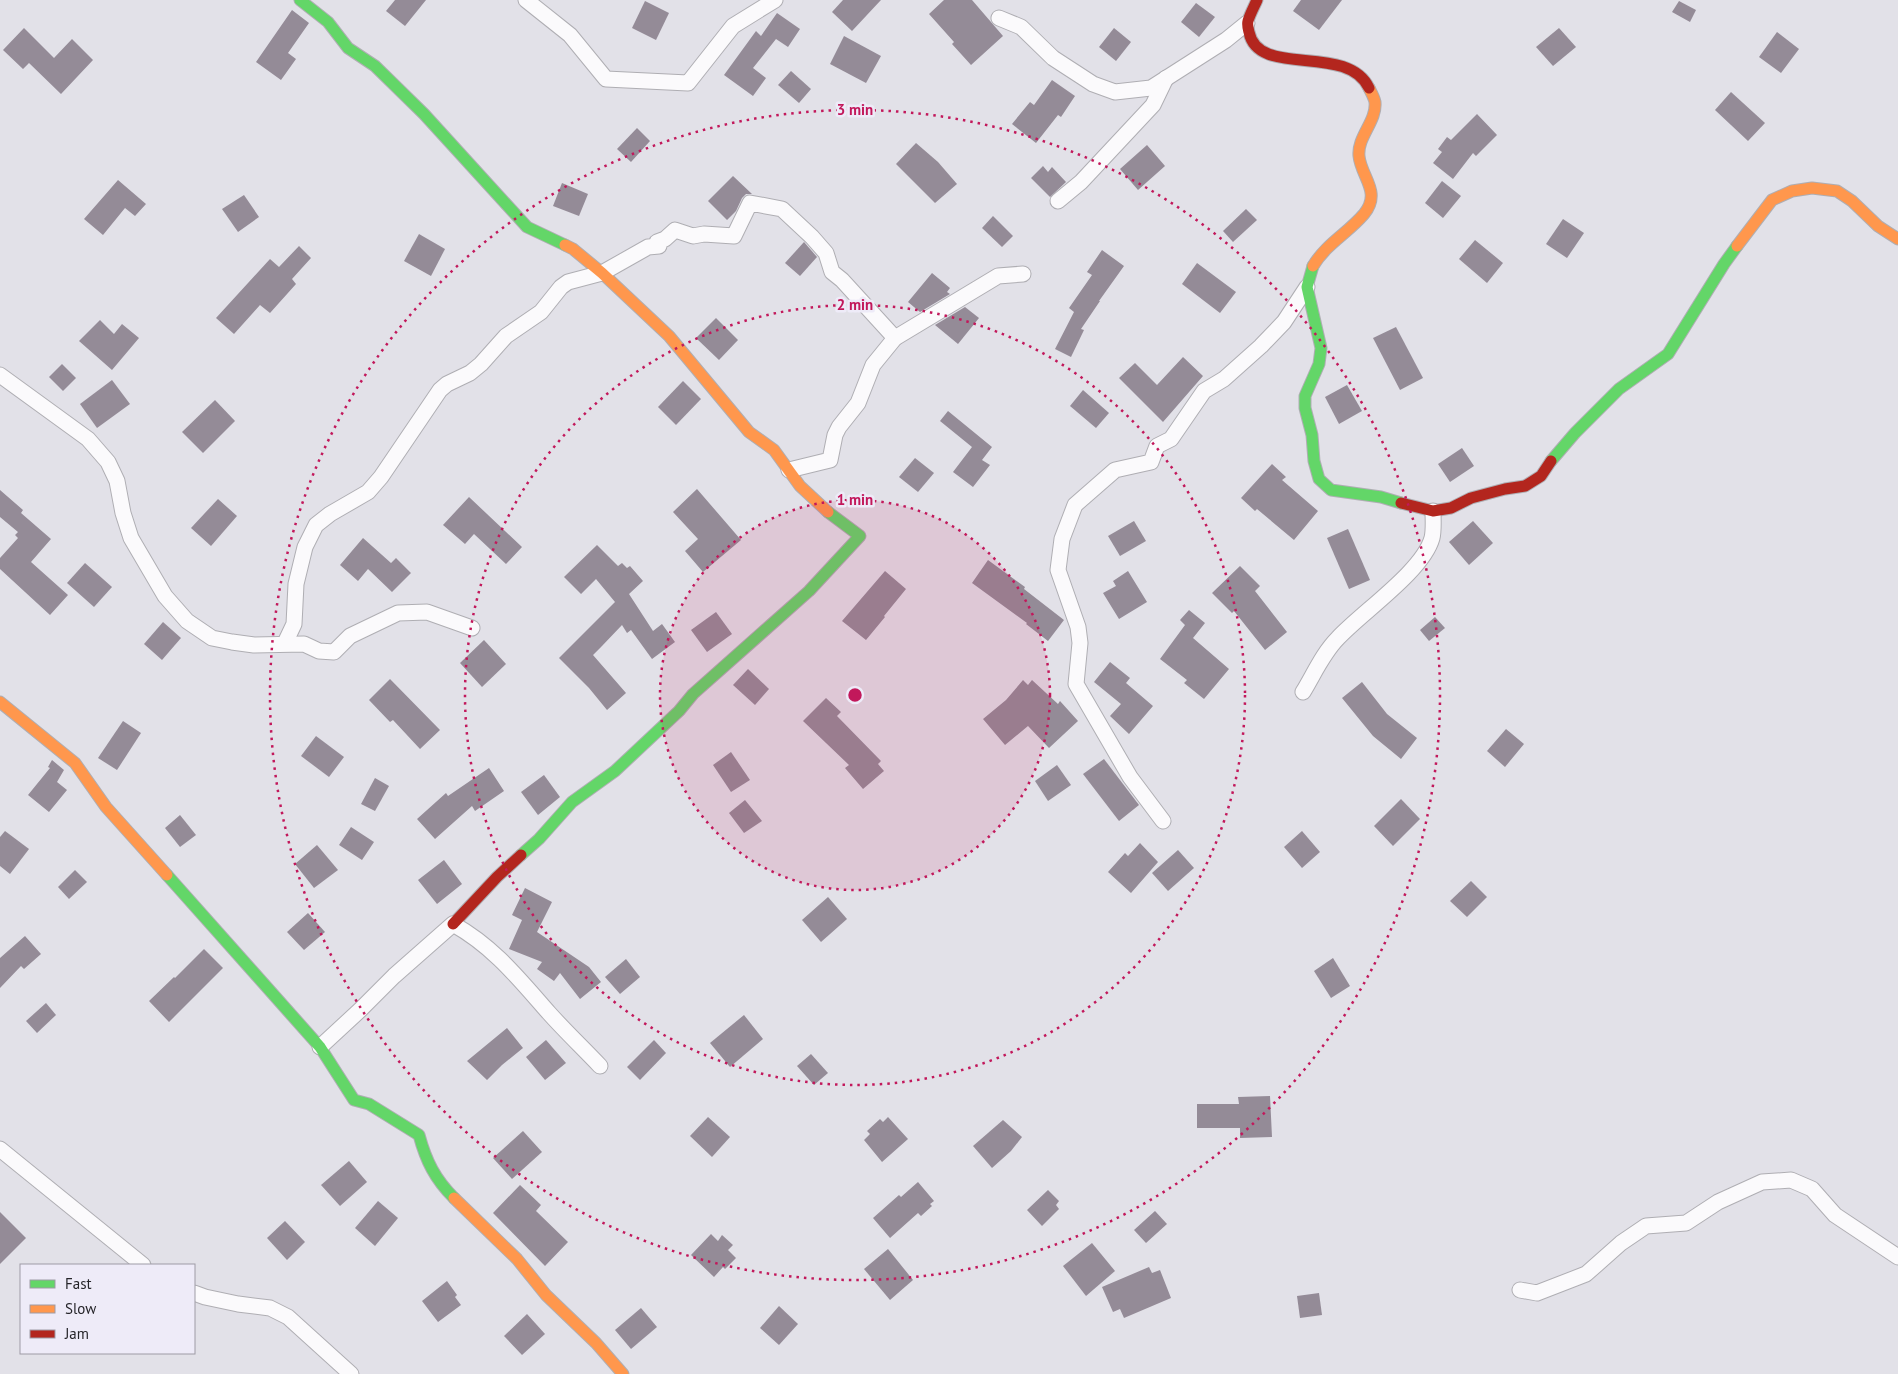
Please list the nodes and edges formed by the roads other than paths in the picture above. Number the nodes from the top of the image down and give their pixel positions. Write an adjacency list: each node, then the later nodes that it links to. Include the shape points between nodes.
1 (300, 0): 10 (street, via 328,22 348,48 376,66 527,227 573,250)
2 (526, 0): 3 (street, via 570,35 606,79 688,84 733,26)
3 (775, 0)
4 (1257, 0): 6 (street)
5 (999, 18): 7 (street, via 1021,27 1053,58 1093,84 1115,92 1150,88)
6 (1248, 23): 7 (street); 12 (street, via 1250,39 1259,51 1270,56 1332,63 1354,72 1366,82 1374,100 1373,118 1359,156 1369,183 1371,201 1364,214 1320,254 1311,270)
7 (1166, 78): 8 (street, via 1153,105)
8 (1058, 201)
9 (1898, 239): 18 (street, via 1837,191 1812,188 1792,191 1772,200 1724,264 1668,354 1618,389 1575,432 1542,476 1525,486 1471,498 1451,508)
10 (602, 273): 15 (street, via 648,247 659,246 657,242 674,230 693,236 734,236 750,203 782,209 812,236 826,253 832,272); 17 (street, via 669,336 749,432 774,450); 20 (street, via 561,287 541,312 506,336 481,364 440,390 368,492 316,525 305,547 296,584 294,624)
11 (1023, 274): 15 (street, via 998,276)
12 (1307, 287): 13 (street); 14 (street)
13 (1313, 318): 14 (street); 18 (street, via 1321,348 1319,364 1305,396 1305,408 1319,479 1331,490 1381,497)
14 (1284, 322): 23 (street, via 1230,373 1204,391 1171,439 1157,446 1151,462 1115,470 1075,505 1062,539 1058,570 1078,627 1080,643 1076,684 1130,777)
15 (895, 338): 17 (street, via 873,366 858,403 839,427 830,460)
16 (0, 375): 20 (street, via 88,439 108,462 117,481 131,538 165,596 187,621 212,638 254,644)
17 (788, 470): 24 (street, via 800,486 860,536 809,591 693,694 615,771 572,802)
18 (1433, 511): 21 (street, via 1432,537 1423,556 1338,638)
19 (472, 628): 20 (street, via 427,612 398,613 350,636 334,652)
20 (285, 643)
21 (1303, 692)
22 (0, 702): 25 (street, via 75,763 106,807)
23 (1163, 821)
24 (454, 924): 25 (street); 26 (street, via 475,936 513,971)
25 (320, 1047): 33 (street, via 354,1100 369,1104 419,1135 425,1158 445,1189 517,1259 546,1295)
26 (600, 1066)
27 (0, 1149): 29 (street)
28 (1898, 1257): 30 (street, via 1835,1215 1812,1189 1791,1180 1762,1182 1718,1202 1686,1223 1646,1226 1586,1274 1536,1293)
29 (142, 1264)
30 (1520, 1290)
31 (195, 1293): 32 (street, via 270,1308 288,1317)
32 (351, 1374)
33 (623, 1374)

